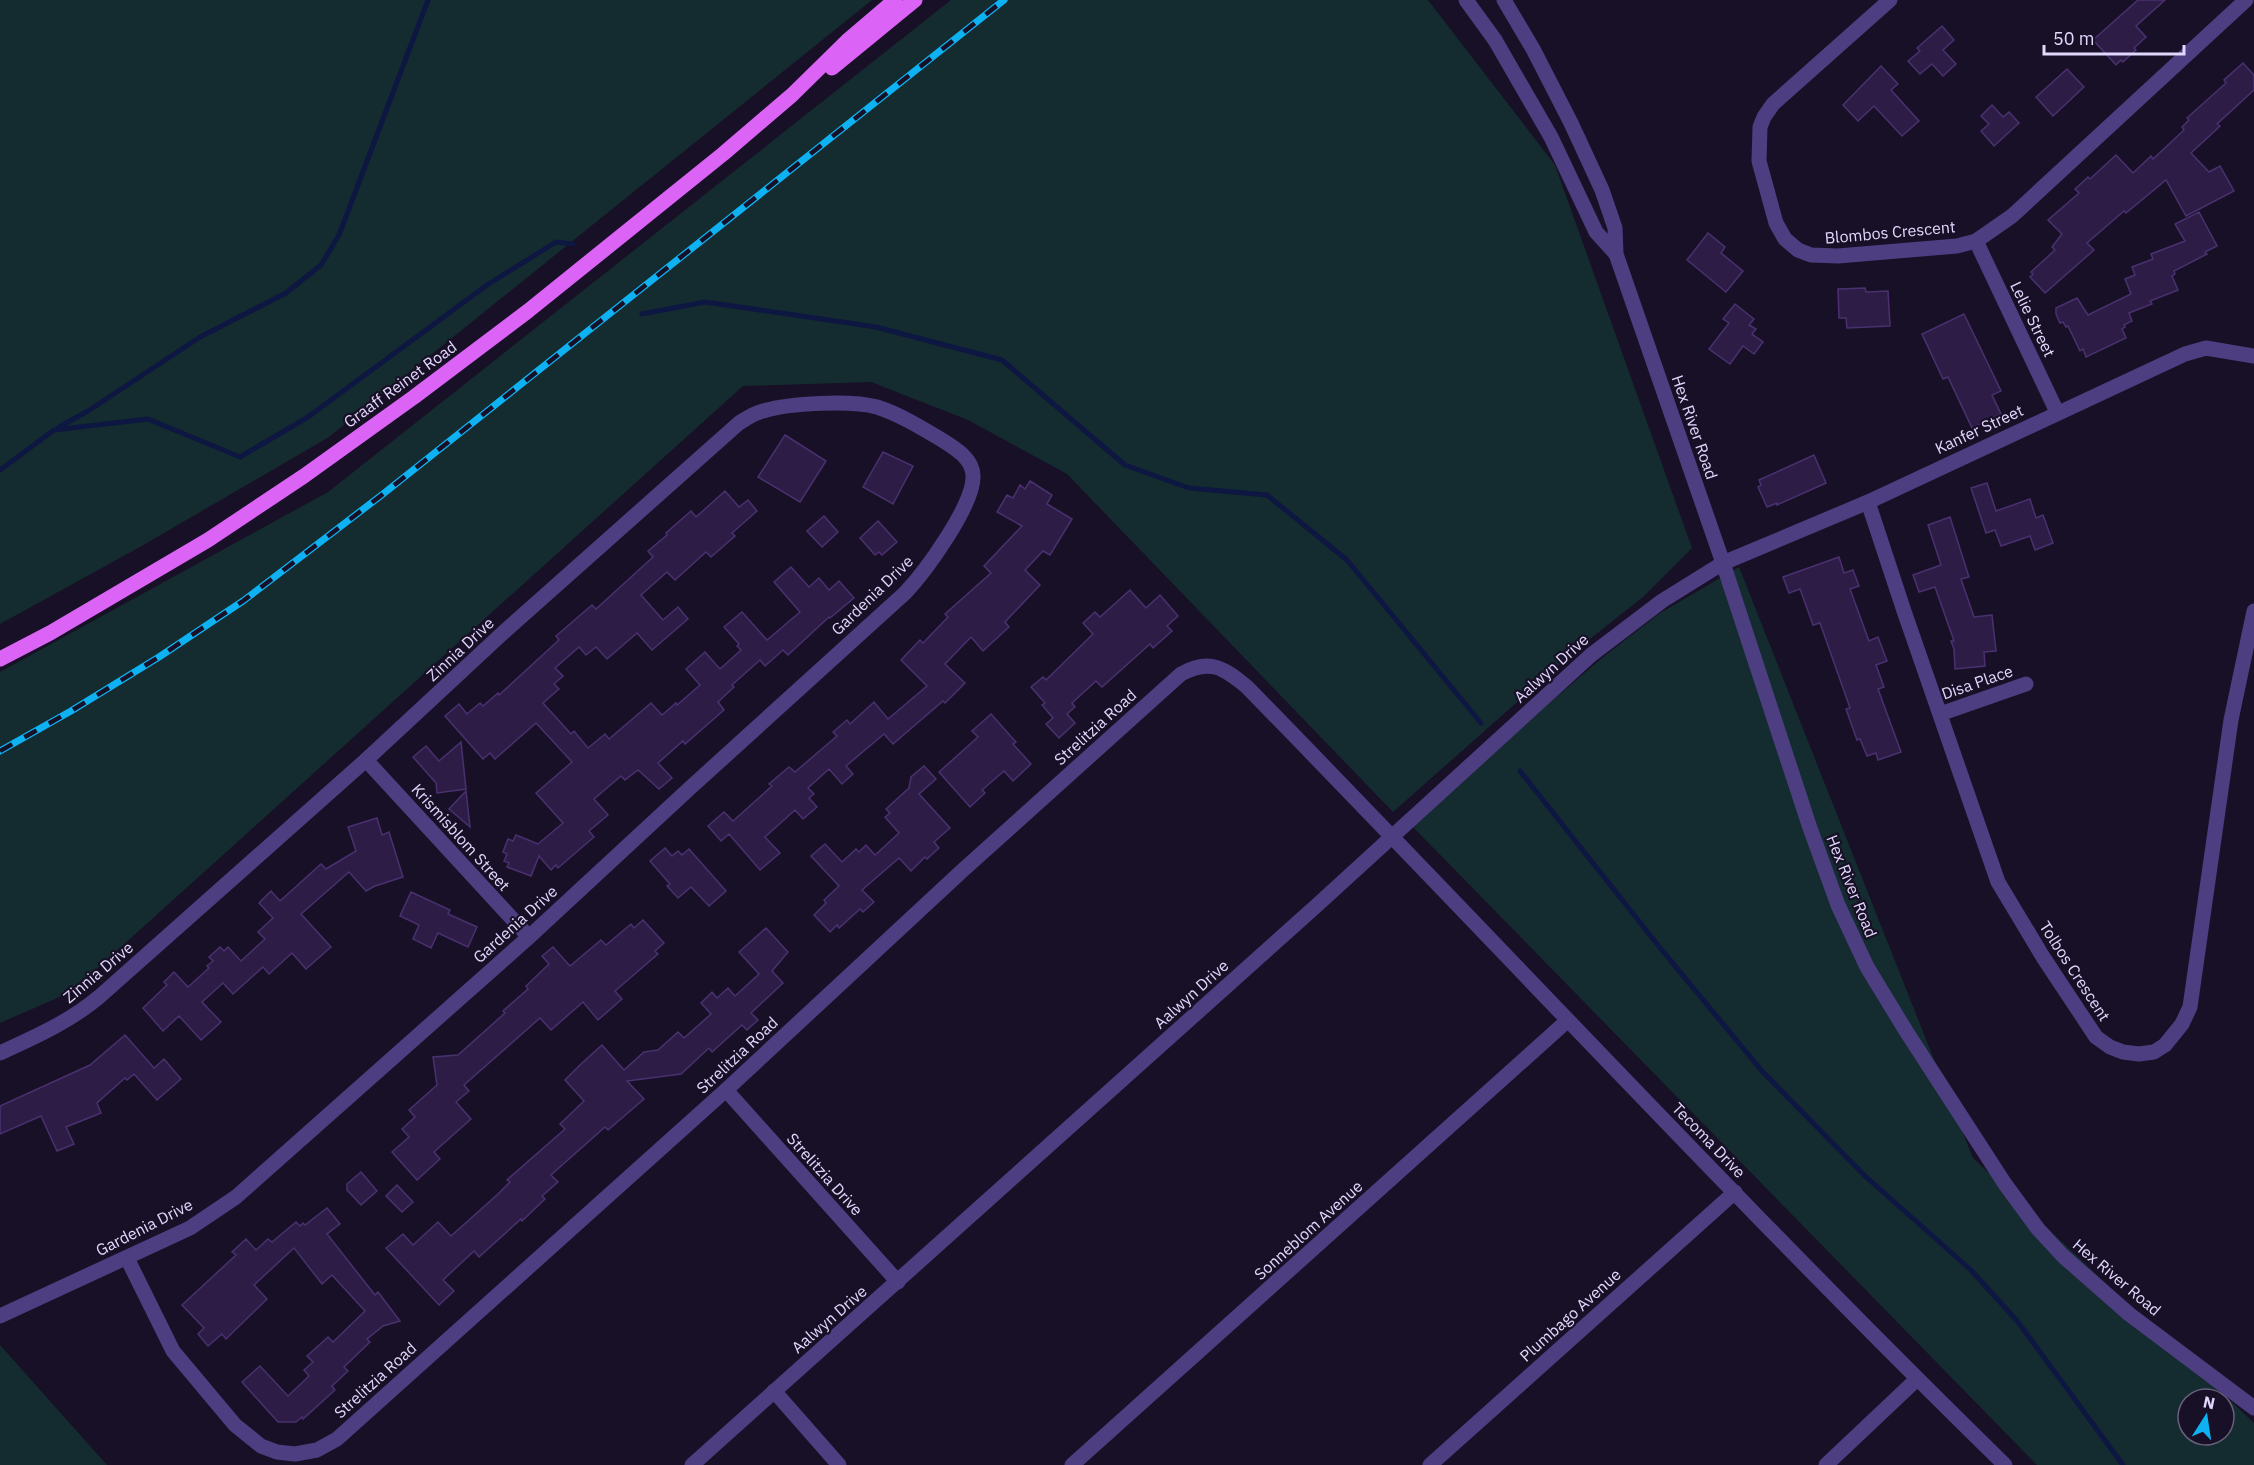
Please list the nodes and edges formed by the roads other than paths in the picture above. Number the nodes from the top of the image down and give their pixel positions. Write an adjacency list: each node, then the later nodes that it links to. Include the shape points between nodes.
1 (895, 0): 7 (main road, Graaff Reinet Road)
2 (915, 0): 7 (main road, Graaff Reinet Road, via 826,73)
3 (1466, 0): 9 (street, Hex River Road, via 1495,40 1551,137 1596,232)
4 (1504, 0): 9 (street, Hex River Road, via 1571,123 1602,190 1615,228)
5 (1890, 0): 8 (street, Blombos Crescent, via 1773,104 1764,117 1758,138 1759,161 1776,223 1785,239 1798,250 1823,256 1923,250)
6 (2246, 0): 8 (street, Blombos Crescent, via 2012,216)
7 (792, 95): 16 (main road, Graaff Reinet Road, via 528,311 304,476 208,540)
8 (1976, 241): 11 (street, Lelie Street)
9 (1616, 254): 14 (street, Hex River Road)
10 (2254, 356): 11 (street, Kanfer Street, via 2221,349 2194,350)
11 (2057, 412): 13 (street, Kanfer Street)
12 (972, 469): 19 (street, Zinnia Drive, via 956,449 875,407 822,404 777,408 752,415 540,600); 21 (street, Gardenia Drive, via 972,487 958,516 934,558 905,593)
13 (1868, 502): 14 (street, Kanfer Street); 18 (street, Tolbos Crescent)
14 (1723, 563): 20 (street, Aalwyn Drive, via 1662,601 1591,655); 31 (street, Hex River Road, via 1838,905 1867,967 1906,1031 2005,1184 2062,1256 2129,1314)
15 (2254, 611): 18 (street, Tolbos Crescent, via 2231,720 2190,1007 2174,1036 2154,1052 2123,1052 2096,1037 2043,957 1998,882)
16 (0, 659)
17 (2026, 684): 18 (street, Disa Place)
18 (1940, 714)
19 (366, 760): 21 (street, Krismisblom Street); 23 (street, Zinnia Drive, via 80,1012)
20 (1393, 836): 22 (street, Tecoma Drive); 24 (street, Strelitzia Road, via 1232,674 1212,666 1192,668 963,870); 27 (street, Aalwyn Drive)
21 (529, 937): 26 (street, Gardenia Drive, via 236,1197 190,1228)
22 (1567, 1021): 25 (street, Tecoma Drive); 32 (street, Sonneblom Avenue)
23 (0, 1053)
24 (726, 1090): 26 (street, Strelitzia Road, via 337,1439 317,1450 277,1452 261,1446 235,1425 173,1351); 27 (street, Strelitzia Drive)
25 (1735, 1192): 29 (street, Tecoma Drive); 35 (street, Plumbago Avenue)
26 (127, 1258): 28 (street, Gardenia Drive)
27 (898, 1282): 30 (street, Aalwyn Drive)
28 (0, 1316)
29 (1917, 1380): 36 (street); 37 (street, Tecoma Drive)
30 (774, 1391): 33 (street, Aalwyn Drive); 34 (street)
31 (2254, 1408)
32 (1076, 1464)
33 (692, 1465)
34 (839, 1465)
35 (1430, 1465)
36 (1826, 1465)
37 (2005, 1465)

